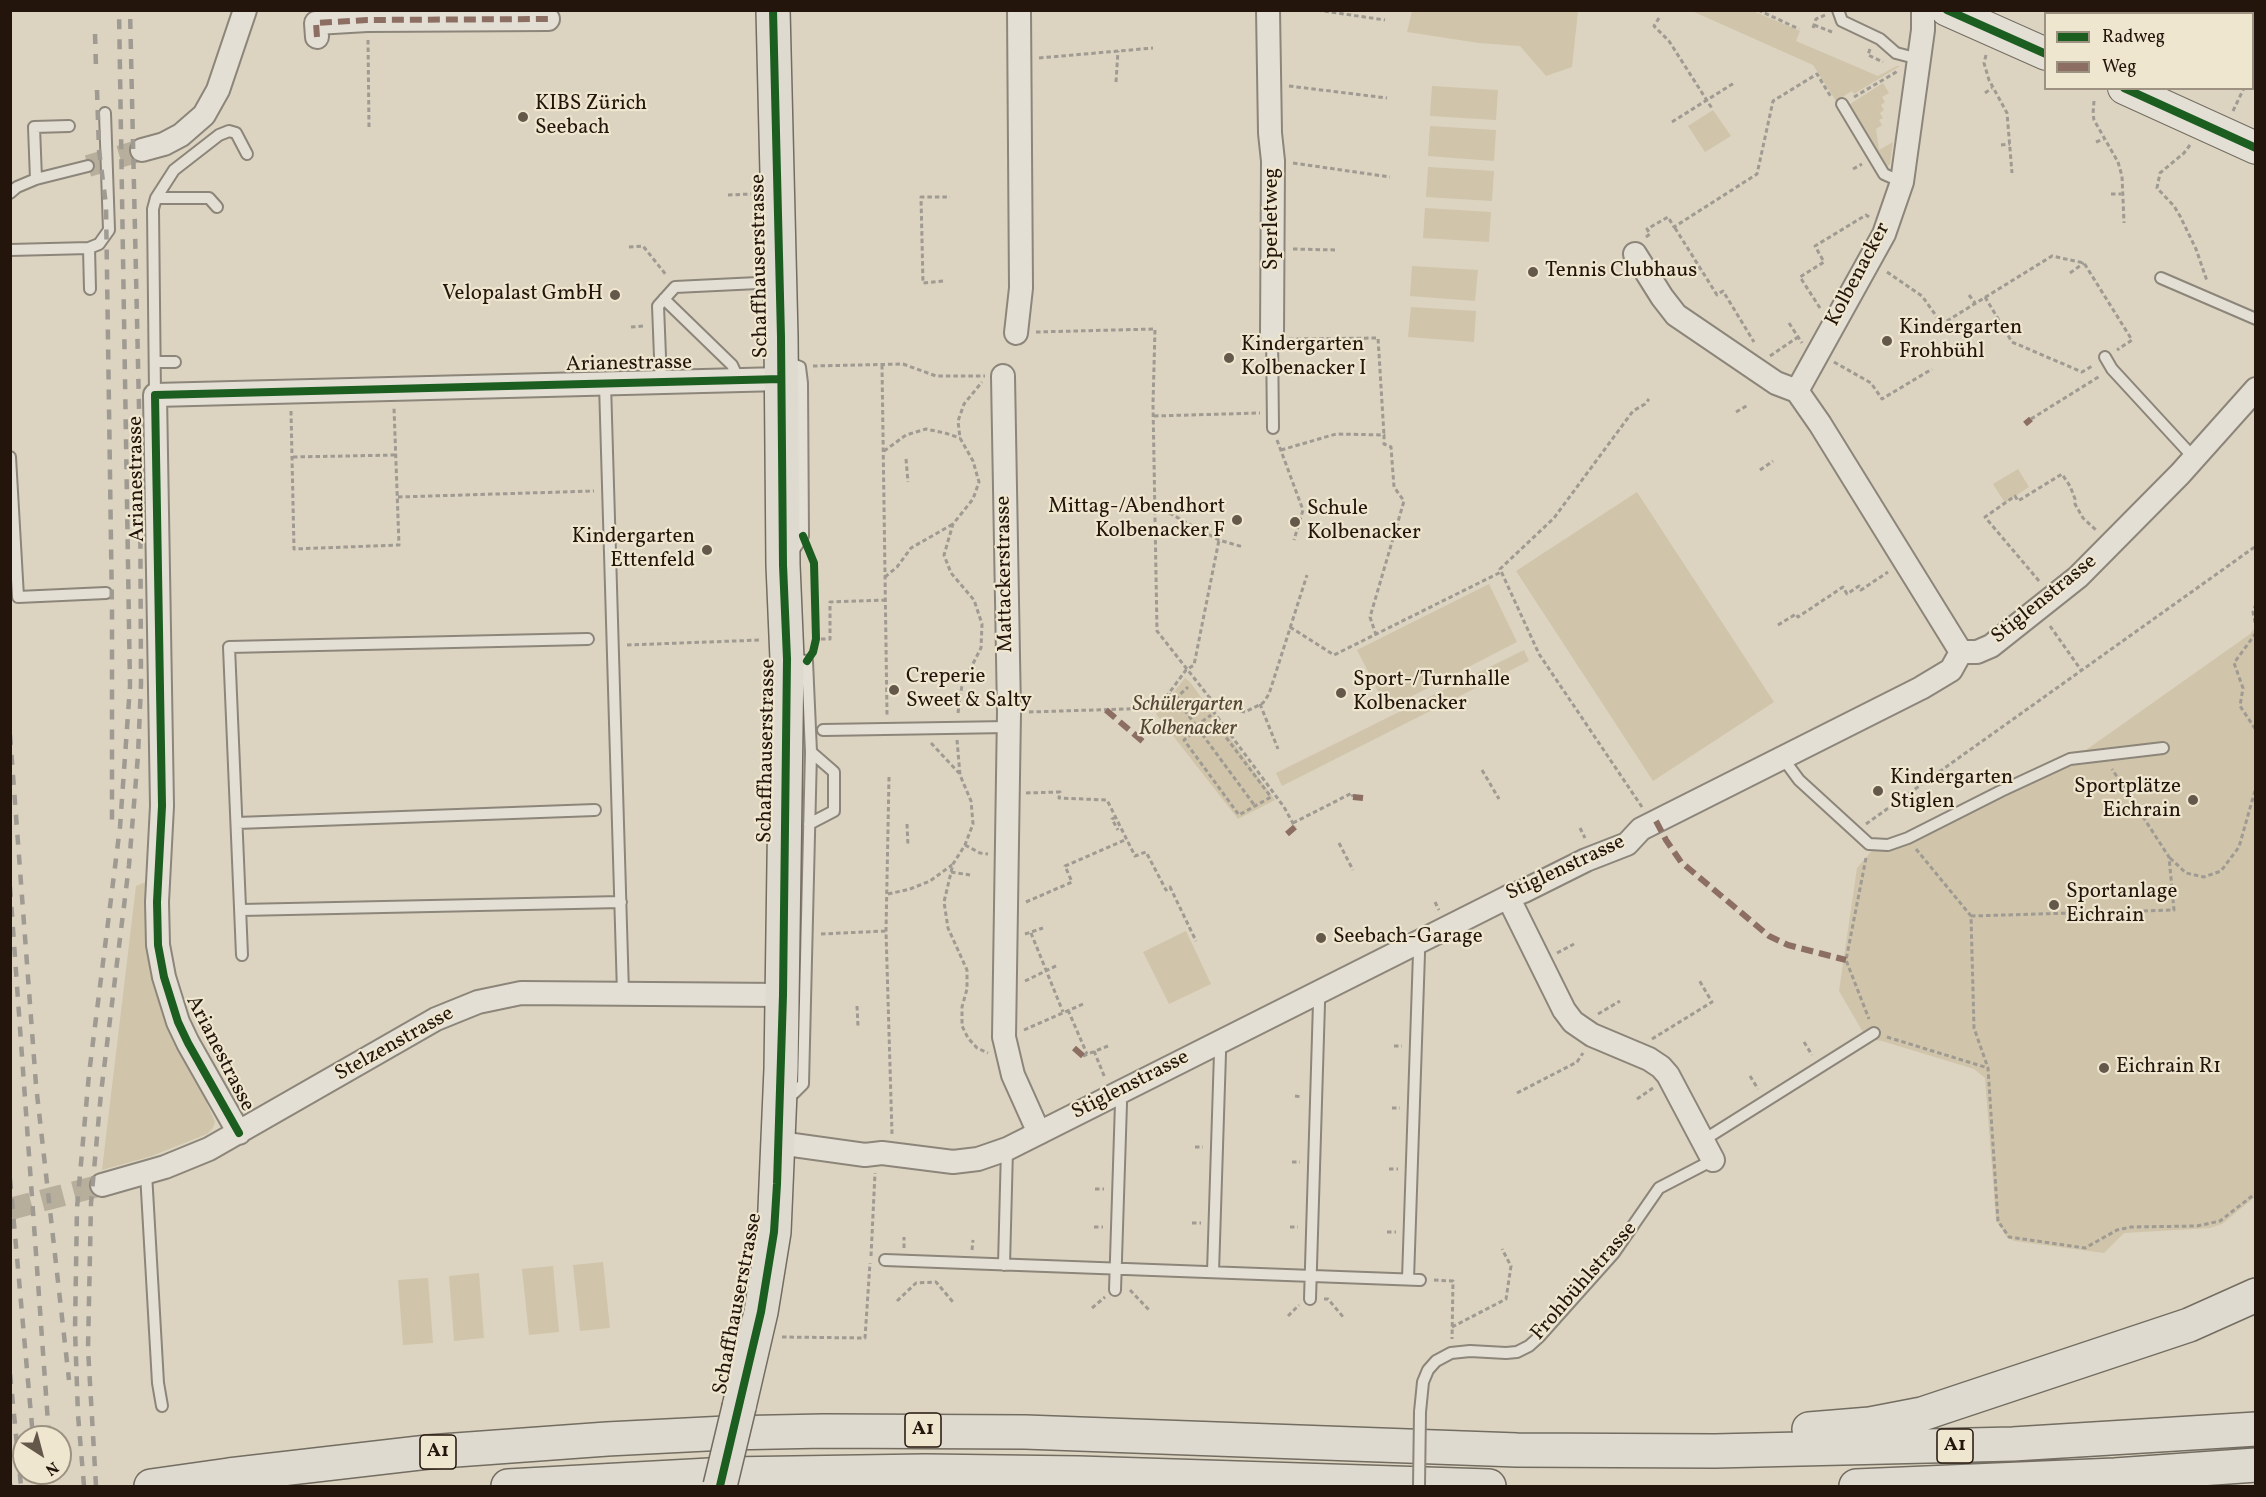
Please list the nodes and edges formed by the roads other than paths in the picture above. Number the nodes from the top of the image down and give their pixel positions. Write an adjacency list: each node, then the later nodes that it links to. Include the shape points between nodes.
1 (245, 10): 18 (street, via 218,90 204,115 182,135)
2 (773, 10): 39 (main road, Schaffhauserstrasse)
3 (1019, 10): 34 (street, via 1021,288)
4 (1268, 10): 35 (street, Sperletweg, via 1273,161)
5 (1838, 10): 12 (lane, via 1842,21 1880,39)
6 (1923, 10): 12 (street, Kolbenacker, via 1923,30)
7 (1947, 10): 11 (main road)
8 (487, 15): 9 (street); 10 (street)
9 (548, 19)
10 (324, 23)
11 (2044, 53)
12 (1912, 65): 22 (street, Kolbenacker)
13 (2128, 90): 17 (main road)
14 (1838, 103): 22 (lane, via 1884,174)
15 (105, 113): 26 (lane, via 109,230 99,244)
16 (69, 126): 21 (lane, via 34,127)
17 (2256, 148)
18 (142, 150)
19 (247, 154): 24 (lane, via 236,133 229,130 174,170)
20 (88, 166): 21 (lane)
21 (36, 179): 23 (lane)
22 (1902, 182): 45 (street, Kolbenacker, via 1884,234)
23 (10, 193)
24 (156, 198): 25 (lane, via 209,198); 37 (lane)
25 (217, 207)
26 (89, 248): 28 (lane); 31 (lane)
27 (1638, 248): 45 (street, via 1662,297 1676,315 1776,383)
28 (10, 250)
29 (2161, 278): 33 (lane)
30 (758, 283): 32 (lane, via 675,287)
31 (90, 289)
32 (664, 299): 41 (lane, via 732,365); 42 (lane, via 658,306)
33 (2256, 319)
34 (1016, 333)
35 (1272, 337): 47 (lane, Sperletweg)
36 (2105, 357): 49 (lane)
37 (155, 362): 38 (lane); 46 (lane)
38 (175, 362)
39 (787, 368): 41 (street, Arianestrasse); 53 (main road, Schaffhauserstrasse, via 783,565)
40 (995, 376): 54 (street, Mattackerstrasse)
41 (739, 380): 42 (street, Arianestrasse)
42 (661, 382): 43 (street, Arianestrasse)
43 (605, 384): 46 (street, Arianestrasse); 63 (lane)
44 (2256, 389): 49 (street, Stiglenstrasse)
45 (1797, 391): 52 (street)
46 (155, 395): 75 (street, Arianestrasse, via 162,806 158,945 178,1022)
47 (1273, 428)
48 (10, 457): 50 (lane, via 18,597)
49 (2194, 459): 52 (street, Stiglenstrasse, via 2078,577 1991,646 1977,652)
50 (106, 593)
51 (588, 639): 60 (lane, via 229,647)
52 (1961, 652): 58 (street, Stiglenstrasse, via 1951,670 1921,688)
53 (786, 653): 57 (lane); 69 (main road, Schaffhauserstrasse)
54 (1015, 720): 55 (lane, via 956,728); 74 (street, Mattackerstrasse, via 1005,1037 1013,1075)
55 (824, 730)
56 (2163, 748): 58 (lane, via 2070,759 1888,845 1869,844 1799,780)
57 (811, 752): 61 (lane); 61 (lane, via 834,772 834,811)
58 (1782, 757): 62 (street, Stiglenstrasse, via 1641,829 1627,844)
59 (595, 810): 60 (lane)
60 (237, 823): 64 (lane)
61 (809, 824): 73 (lane, via 803,1084 794,1094)
62 (1508, 897): 65 (street, Stiglenstrasse); 78 (street, via 1573,1022 1593,1026 1661,1067)
63 (621, 902): 64 (lane); 67 (lane)
64 (241, 910): 66 (lane)
65 (1415, 943): 68 (street, Stiglenstrasse); 85 (lane, via 1419,953 1414,1280)
66 (242, 955)
67 (623, 993): 69 (street, Stelzenstrasse); 75 (street, Stelzenstrasse, via 520,993 478,1002 436,1019)
68 (1315, 993): 71 (street, Stiglenstrasse); 85 (lane, via 1319,1003)
69 (783, 995): 73 (main road, Schaffhauserstrasse)
70 (1874, 1033): 78 (lane, Frohbühlstrasse)
71 (1215, 1044): 72 (street, Stiglenstrasse); 84 (lane, via 1220,1053)
72 (1111, 1086): 74 (street, Stiglenstrasse); 83 (lane, via 1121,1103)
73 (780, 1099): 76 (main road, Schaffhauserstrasse)
74 (1039, 1132): 77 (street, Stiglenstrasse)
75 (239, 1133): 79 (street, Stelzenstrasse)
76 (779, 1143): 77 (street, Stiglenstrasse, via 953,1162); 98 (main road, Schaffhauserstrasse, bridge, via 774,1232 761,1312)
77 (1007, 1149): 82 (lane)
78 (1707, 1150): 99 (lane, Frohbühlstrasse, bridge, via 1659,1188 1614,1253 1529,1346 1506,1353 1451,1353 1428,1370 1420,1412)
79 (146, 1173): 80 (street, Stelzenstrasse); 91 (lane)
80 (102, 1185)
81 (885, 1260): 82 (lane)
82 (1004, 1265): 83 (lane)
83 (1116, 1269): 84 (lane); 86 (lane)
84 (1213, 1272): 85 (lane)
85 (1311, 1275): 88 (lane)
86 (1115, 1290)
87 (2256, 1295): 90 (main road)
88 (1310, 1299)
89 (2256, 1309): 90 (main road)
90 (2189, 1325): 93 (main road, via 1922,1414)
91 (162, 1406)
92 (2256, 1429): 93 (main road, A1, via 1914,1448)
93 (1653, 1451): 96 (main road, A1, via 1025,1432 824,1431 526,1444 328,1463)
94 (2256, 1465): 101 (main road, A1)
95 (1258, 1482): 97 (main road, A1, via 1023,1472 825,1471); 100 (main road, A1)
96 (151, 1486)
97 (508, 1486)
98 (720, 1486)
99 (1419, 1486)
100 (1489, 1486)
101 (1856, 1486)

